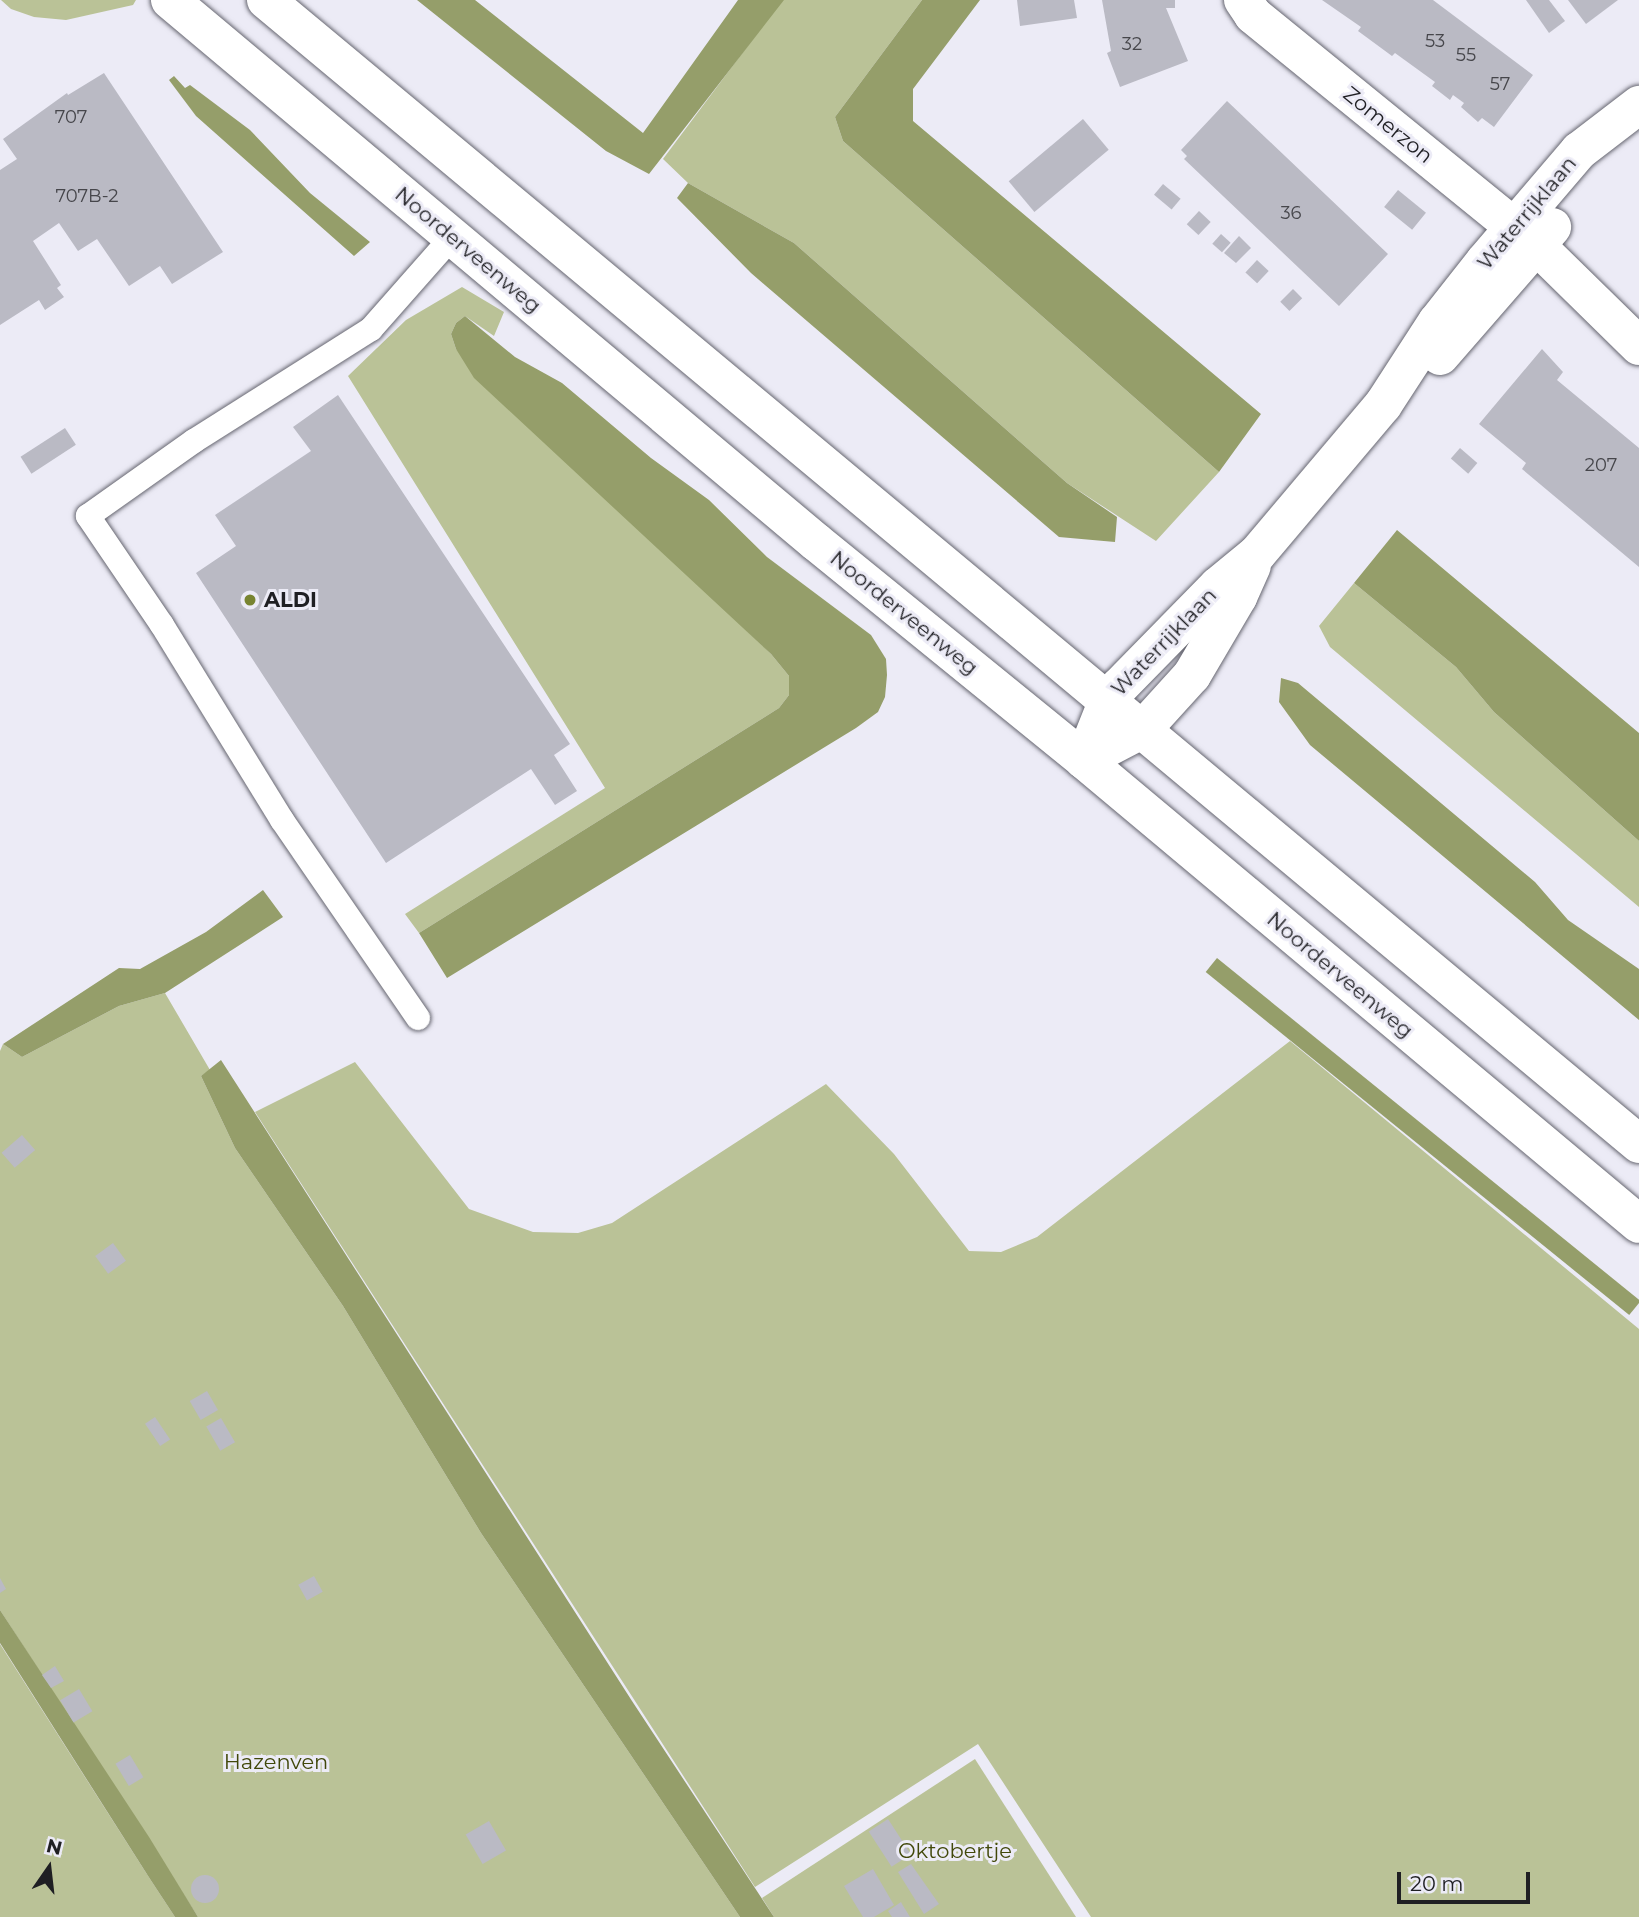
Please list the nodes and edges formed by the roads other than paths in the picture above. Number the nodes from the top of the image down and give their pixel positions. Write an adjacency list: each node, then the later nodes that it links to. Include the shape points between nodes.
1 (170, 0): 6 (street, Noorderveenweg)
2 (265, 0): 10 (street)
3 (1243, 0): 7 (street, Zomerzon, via 1269,28)
4 (1639, 105): 7 (street, Waterrijklaan, via 1580,150)
5 (1639, 111): 7 (street, Waterrijklaan)
6 (452, 237): 12 (street, Noorderveenweg); 13 (lane, via 371,329 194,441 88,516 162,625 282,820)
7 (1526, 237): 8 (street, Zomerzon); 9 (street, Waterrijklaan, via 1443,353 1383,405)
8 (1639, 346)
9 (1257, 554): 10 (street, Waterrijklaan, via 1172,630); 11 (street, Waterrijklaan, via 1238,597 1192,675)
10 (1108, 700): 11 (street); 12 (street, Waterrijklaan)
11 (1143, 729): 12 (street, Waterrijklaan); 14 (street)
12 (1084, 760): 15 (street, Noorderveenweg)
13 (418, 1018)
14 (1639, 1144)
15 (1639, 1224)

